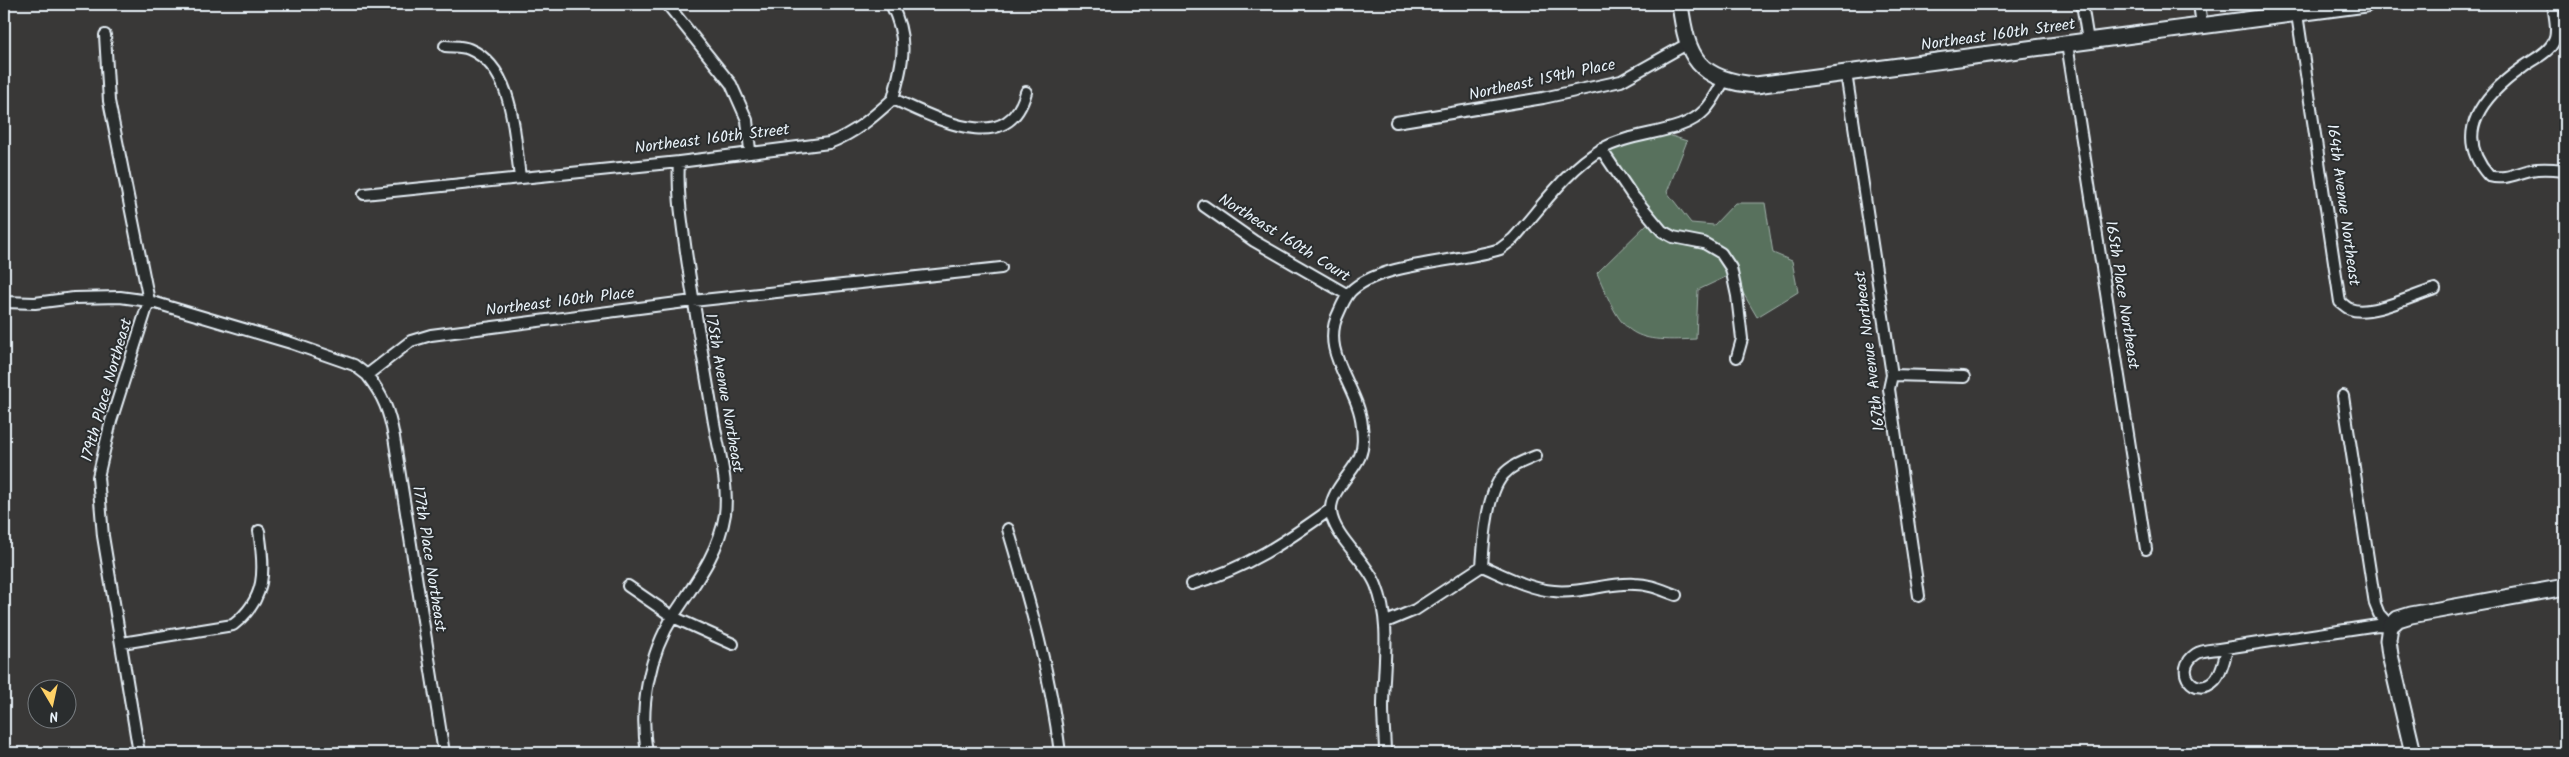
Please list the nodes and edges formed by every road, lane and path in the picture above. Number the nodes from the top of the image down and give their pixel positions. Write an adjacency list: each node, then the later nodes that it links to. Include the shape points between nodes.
1 (667, 4): 21 (street, via 731,84 747,120)
2 (891, 4): 18 (street, via 904,40 903,62)
3 (1680, 4): 12 (street)
4 (2082, 4): 11 (street)
5 (2199, 4): 9 (street)
6 (2366, 4): 8 (street, Northeast 160th Street)
7 (2552, 4): 23 (street, via 2556,39 2551,47 2516,72 2482,104 2474,120 2472,136 2474,156 2489,176 2507,178 2535,169)
8 (2297, 14): 9 (street, Northeast 160th Street); 28 (street, 164th Avenue Northeast, via 2340,302 2350,309 2371,309)
9 (2202, 25): 11 (street, Northeast 160th Street)
10 (105, 36): 30 (street, 179th Place Northeast, via 109,101)
11 (2088, 41): 13 (street, Northeast 160th Street)
12 (1687, 44): 16 (street, via 1706,71); 19 (street, Northeast 159th Place, via 1621,81)
13 (2068, 44): 15 (street, Northeast 160th Street); 42 (street, 165th Place Northeast)
14 (445, 46): 24 (street, via 468,48 482,58 502,82 511,116)
15 (1846, 73): 16 (street, Northeast 160th Street, via 1756,85); 34 (street, 167th Avenue Northeast)
16 (1724, 81): 20 (street, via 1705,110 1693,119 1674,127 1622,139)
17 (1026, 92): 18 (street, via 1021,109 1011,119 975,130 953,125)
18 (893, 99): 21 (street, Northeast 160th Street, via 864,126 828,143)
19 (1396, 122)
20 (1601, 149): 29 (street, via 1580,165 1513,239 1500,249 1370,278); 33 (street, via 1632,195 1662,231 1673,237 1704,243 1721,253 1731,268 1742,339)
21 (750, 152): 22 (street, Northeast 160th Street)
22 (679, 162): 24 (street, Northeast 160th Street); 31 (street, 175th Avenue Northeast, via 677,186)
23 (2565, 170)
24 (520, 178): 25 (street, Northeast 160th Street)
25 (364, 194)
26 (1204, 206): 29 (street, Northeast 160th Court, via 1254,241)
27 (1001, 268): 31 (street, Northeast 160th Place)
28 (2435, 288)
29 (1348, 294): 39 (street, via 1334,322 1332,338 1360,416 1363,438 1360,454 1336,494)
30 (148, 301): 32 (street, via 120,297); 35 (street, via 291,343 354,365); 52 (street, 179th Place Northeast, via 111,421 98,477 103,536)
31 (693, 301): 35 (street, Northeast 160th Place, via 431,335 411,341); 49 (street, 175th Avenue Northeast, via 726,500 719,539 697,583)
32 (4, 302)
33 (1737, 357)
34 (1892, 375): 36 (street); 48 (street, 167th Avenue Northeast, via 1889,389)
35 (367, 376): 56 (street, 177th Place Northeast, via 382,394 394,437)
36 (1964, 377)
37 (2343, 396): 51 (street, via 2375,604)
38 (1536, 456): 43 (street, via 1516,464 1502,476 1495,489 1487,520)
39 (1331, 509): 44 (street, via 1256,560); 50 (street, via 1333,522 1376,585)
40 (1008, 529): 58 (street, via 1046,662)
41 (258, 531): 52 (street, via 264,562 261,588 245,616 233,625)
42 (2146, 549)
43 (1482, 566): 47 (street, via 1528,586 1554,591 1581,592 1633,584 1653,586); 50 (street, via 1415,610)
44 (1192, 584)
45 (628, 586): 49 (street)
46 (2565, 587): 51 (street, via 2411,615)
47 (1676, 595)
48 (1919, 596)
49 (673, 617): 53 (street); 57 (street, 175th Avenue Northeast, via 648,678)
50 (1386, 622): 59 (street)
51 (2390, 626): 54 (street, via 2378,625); 60 (street, via 2390,655)
52 (122, 643): 55 (street, 179th Place Northeast)
53 (733, 644)
54 (2228, 648): 54 (street, via 2197,653 2188,662 2187,680 2201,686 2216,679)
55 (139, 753)
56 (444, 753)
57 (646, 753)
58 (1060, 753)
59 (1385, 753)
60 (2414, 753)

